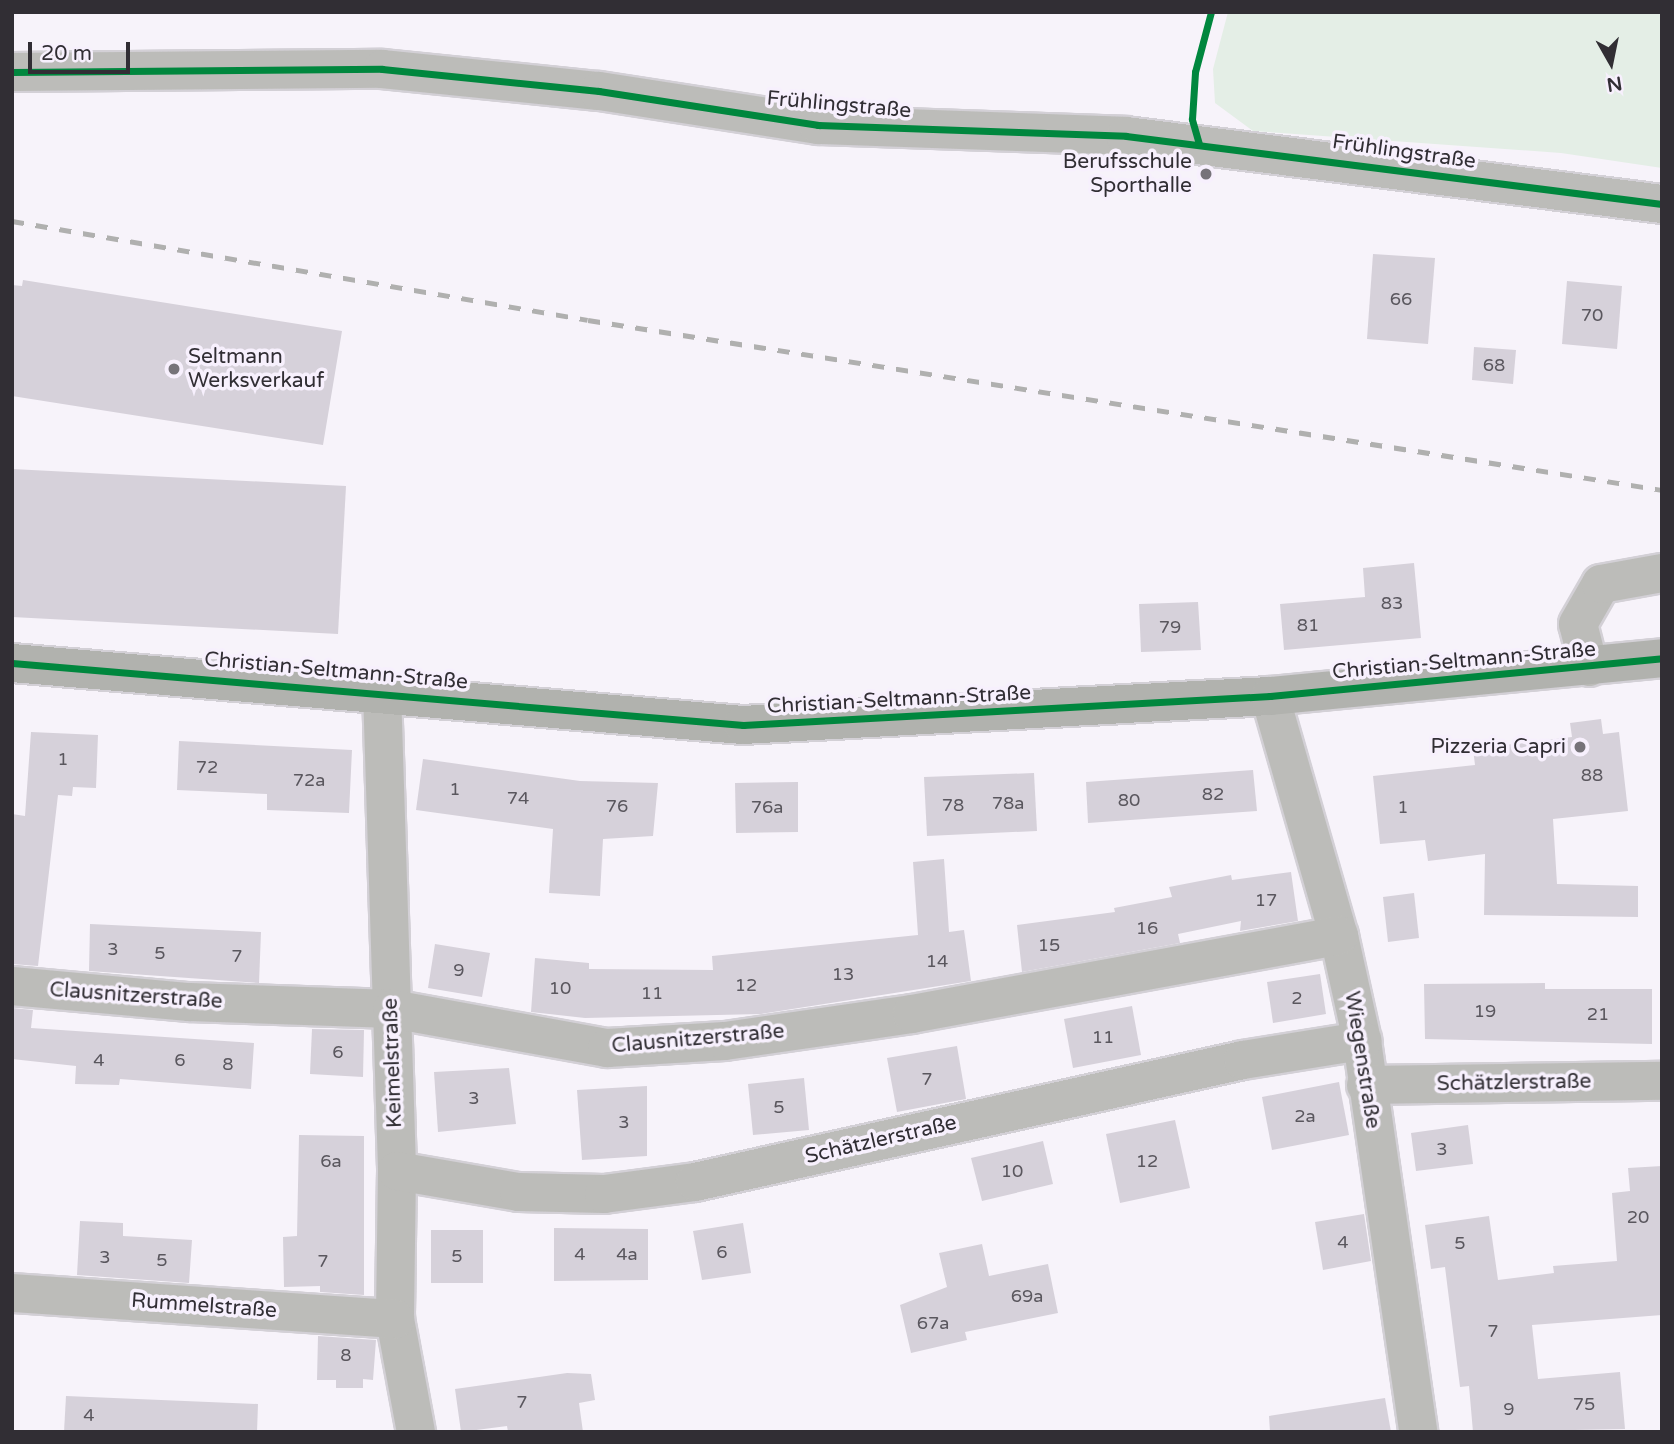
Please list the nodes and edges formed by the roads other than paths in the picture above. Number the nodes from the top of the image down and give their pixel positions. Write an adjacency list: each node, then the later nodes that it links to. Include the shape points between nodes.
1 (12, 72): 2 (street, Frühlingstraße, via 382,69 598,91 818,125 1138,137)
2 (1662, 204)
3 (1662, 573): 6 (street, via 1601,584 1578,624)
4 (1662, 658): 6 (main road, Christian-Seltmann-Straße)
5 (12, 663): 7 (main road, Christian-Seltmann-Straße)
6 (1589, 667): 8 (main road, Christian-Seltmann-Straße)
7 (382, 691): 8 (main road, Christian-Seltmann-Straße, via 743,725); 11 (street, Keimelstraße)
8 (1270, 696): 9 (street, Wiegenstraße)
9 (1339, 936): 11 (street, Clausnitzerstraße, via 912,1014 725,1041 607,1048); 12 (street, Wiegenstraße)
10 (12, 986): 11 (street, Clausnitzerstraße, via 189,1002)
11 (392, 1009): 15 (street, Keimelstraße)
12 (1362, 1041): 14 (street, Wiegenstraße); 15 (street, Schätzlerstraße, via 1243,1060 643,1189 519,1192)
13 (1662, 1081): 14 (street, Schätzlerstraße)
14 (1366, 1085): 19 (street, Wiegenstraße)
15 (397, 1171): 17 (street, Keimelstraße)
16 (12, 1293): 17 (street, Rummelstraße)
17 (395, 1319): 18 (street, Keimelstraße)
18 (416, 1432)
19 (1418, 1432)

